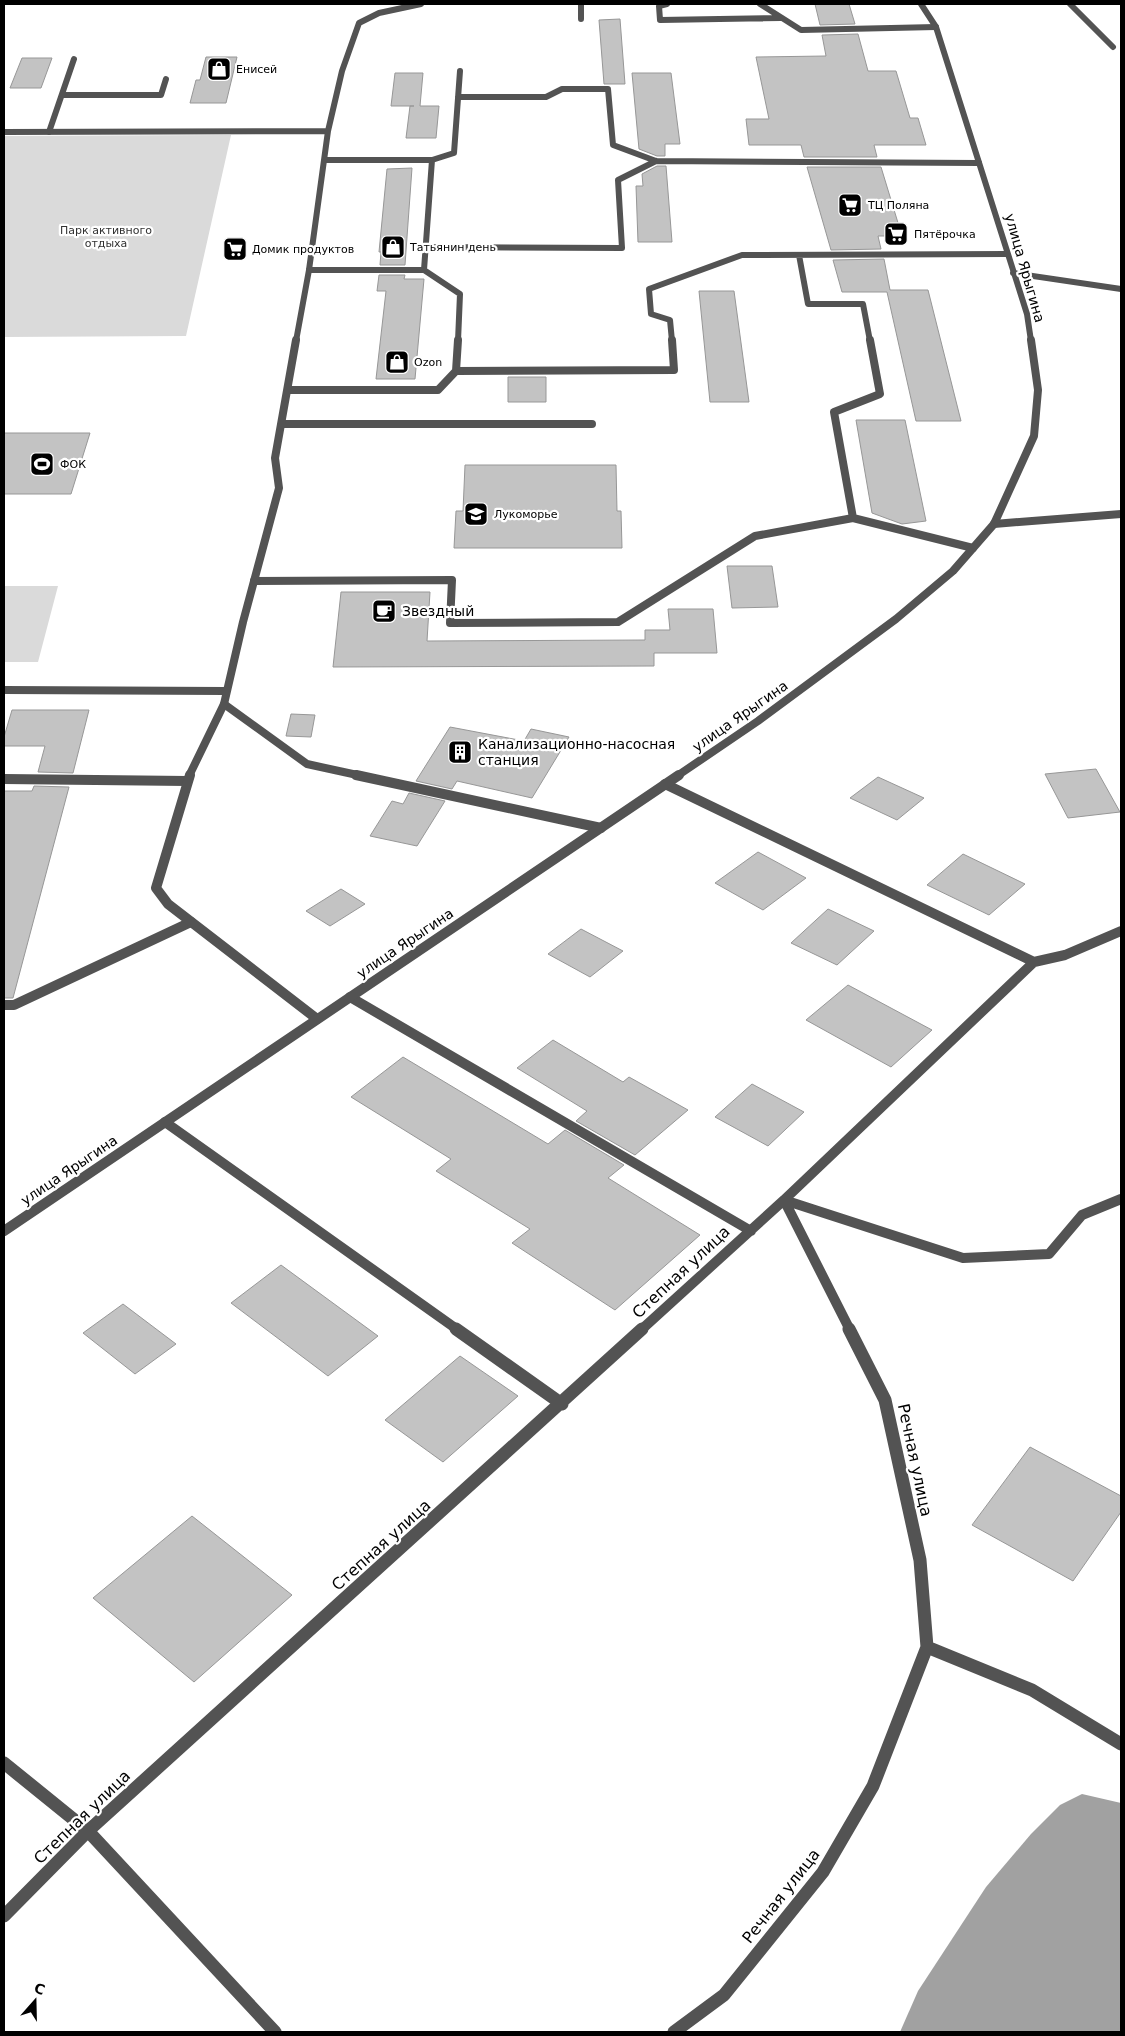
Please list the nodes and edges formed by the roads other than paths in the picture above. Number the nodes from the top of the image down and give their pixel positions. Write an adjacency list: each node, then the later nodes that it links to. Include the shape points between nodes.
1 (421, 4): 16 (street, via 379,13 359,23 342,71)
2 (581, 4): 8 (street)
3 (667, 4): 7 (street, via 659,6 660,20)
4 (760, 4): 7 (street)
5 (921, 4): 9 (street, улица Ярыгина)
6 (1070, 4): 10 (street)
7 (782, 18): 9 (street, via 801,30)
8 (581, 19)
9 (936, 28): 22 (street, улица Ярыгина)
10 (1114, 47)
11 (74, 59): 14 (street)
12 (460, 71): 15 (street)
13 (166, 79): 14 (street, via 162,95)
14 (62, 95): 18 (street)
15 (458, 97): 20 (street, via 454,153); 21 (street, via 546,97 562,89 608,89 613,144)
16 (328, 131): 18 (street); 19 (street)
17 (4, 132): 18 (street)
18 (49, 132)
19 (325, 160): 20 (street); 26 (street)
20 (432, 160): 23 (street)
21 (656, 161): 22 (street); 23 (street, via 618,180 622,248)
22 (979, 163): 24 (street, улица Ярыгина)
23 (426, 247): 27 (street)
24 (1007, 254): 25 (street); 28 (street, улица Ярыгина)
25 (799, 255): 30 (street, via 742,255 649,289 650,314 670,320 674,370); 35 (street, via 808,304 863,304 880,394 834,412)
26 (310, 270): 27 (street); 31 (street)
27 (424, 270): 30 (street, via 460,294)
28 (1013, 273): 29 (street); 36 (street, улица Ярыгина, via 1027,314 1038,390 1034,436)
29 (1121, 289)
30 (456, 371): 31 (street, via 438,390)
31 (288, 390): 32 (street)
32 (282, 424): 33 (street); 38 (street, via 275,458 279,488)
33 (592, 424)
34 (1121, 514): 36 (street)
35 (853, 518): 37 (street); 38 (street, via 755,536 618,622 450,623 452,580)
36 (994, 524): 37 (street, улица Ярыгина)
37 (973, 548): 44 (street, улица Ярыгина, via 953,571 896,619 758,721)
38 (254, 581): 40 (street)
39 (4, 690): 40 (street)
40 (226, 691): 41 (street)
41 (224, 704): 43 (street); 45 (street, via 307,764)
42 (4, 779): 43 (street)
43 (187, 781): 46 (street, via 156,888 168,904)
44 (665, 784): 45 (street, улица Ярыгина); 48 (street)
45 (601, 828): 49 (street, улица Ярыгина)
46 (192, 922): 50 (street, via 14,1005); 51 (street)
47 (1121, 931): 48 (street, via 1065,955)
48 (1034, 962): 54 (street, Степная улица)
49 (350, 997): 51 (street, улица Ярыгина); 56 (street)
50 (4, 1004)
51 (317, 1019): 52 (street, улица Ярыгина)
52 (165, 1122): 55 (street, улица Ярыгина); 57 (street)
53 (1121, 1199): 54 (street, via 1082,1215 1049,1254 963,1258)
54 (784, 1200): 56 (street, Степная улица); 58 (street, Речная улица, via 885,1400 920,1560)
55 (4, 1231)
56 (751, 1231): 57 (street, Степная улица)
57 (562, 1404): 61 (street, Степная улица)
58 (927, 1647): 59 (street, via 1032,1690); 64 (street, Речная улица, via 873,1786 823,1872 724,1995)
59 (1121, 1744)
60 (4, 1763): 61 (street)
61 (88, 1831): 62 (street, Степная улица); 63 (street)
62 (4, 1916)
63 (275, 2032)
64 (674, 2032)

